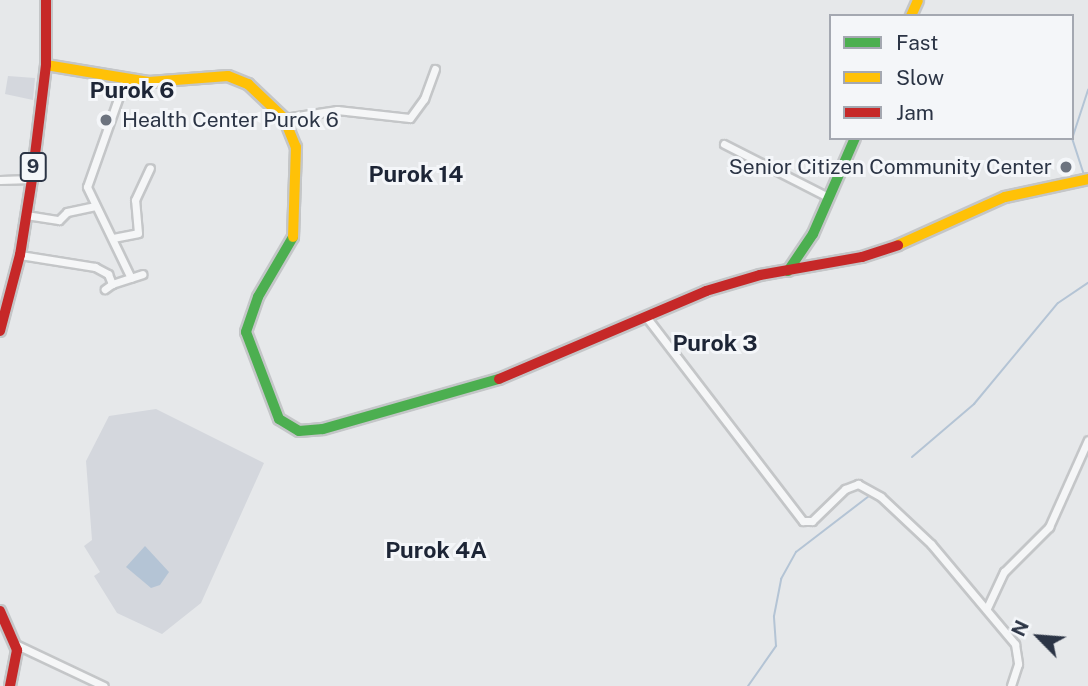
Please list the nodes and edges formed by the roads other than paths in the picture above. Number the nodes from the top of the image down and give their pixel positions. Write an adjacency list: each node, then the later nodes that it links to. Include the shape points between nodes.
1 (46, 0): 2 (main road, 9)
2 (46, 65): 4 (main road); 9 (main road, 9)
3 (436, 69): 5 (street, via 412,117 337,110)
4 (125, 79): 5 (main road, via 179,83 237,78); 13 (street, via 88,178)
5 (284, 118): 21 (main road, via 296,147 293,241 258,297 246,332 286,427 323,429 485,385)
6 (854, 140): 12 (main road)
7 (724, 144): 12 (street)
8 (150, 168): 15 (street, via 135,200 138,233)
9 (32, 179): 11 (street); 14 (main road, 9)
10 (1083, 179): 17 (main road, via 1006,197 884,250)
11 (0, 180)
12 (828, 197): 17 (main road, via 813,234)
13 (95, 206): 14 (street, via 67,212 59,220); 15 (street)
14 (26, 215): 16 (main road, 9)
15 (113, 238): 19 (street)
16 (20, 255): 19 (street, via 89,265 106,272 108,286); 20 (main road, 9)
17 (788, 271): 21 (main road, via 723,285)
18 (142, 274): 19 (street)
19 (131, 278)
20 (2, 316): 22 (main road, 9)
21 (648, 318): 24 (street, via 800,518 813,521 845,489 864,486 931,544)
22 (0, 331)
23 (1088, 440): 24 (street, via 1049,527 1004,572)
24 (987, 608): 29 (street, via 1015,644 1018,664)
25 (0, 611): 26 (main road)
26 (14, 644): 27 (main road, via 18,658); 28 (street)
27 (10, 686)
28 (104, 686)
29 (1011, 686)

